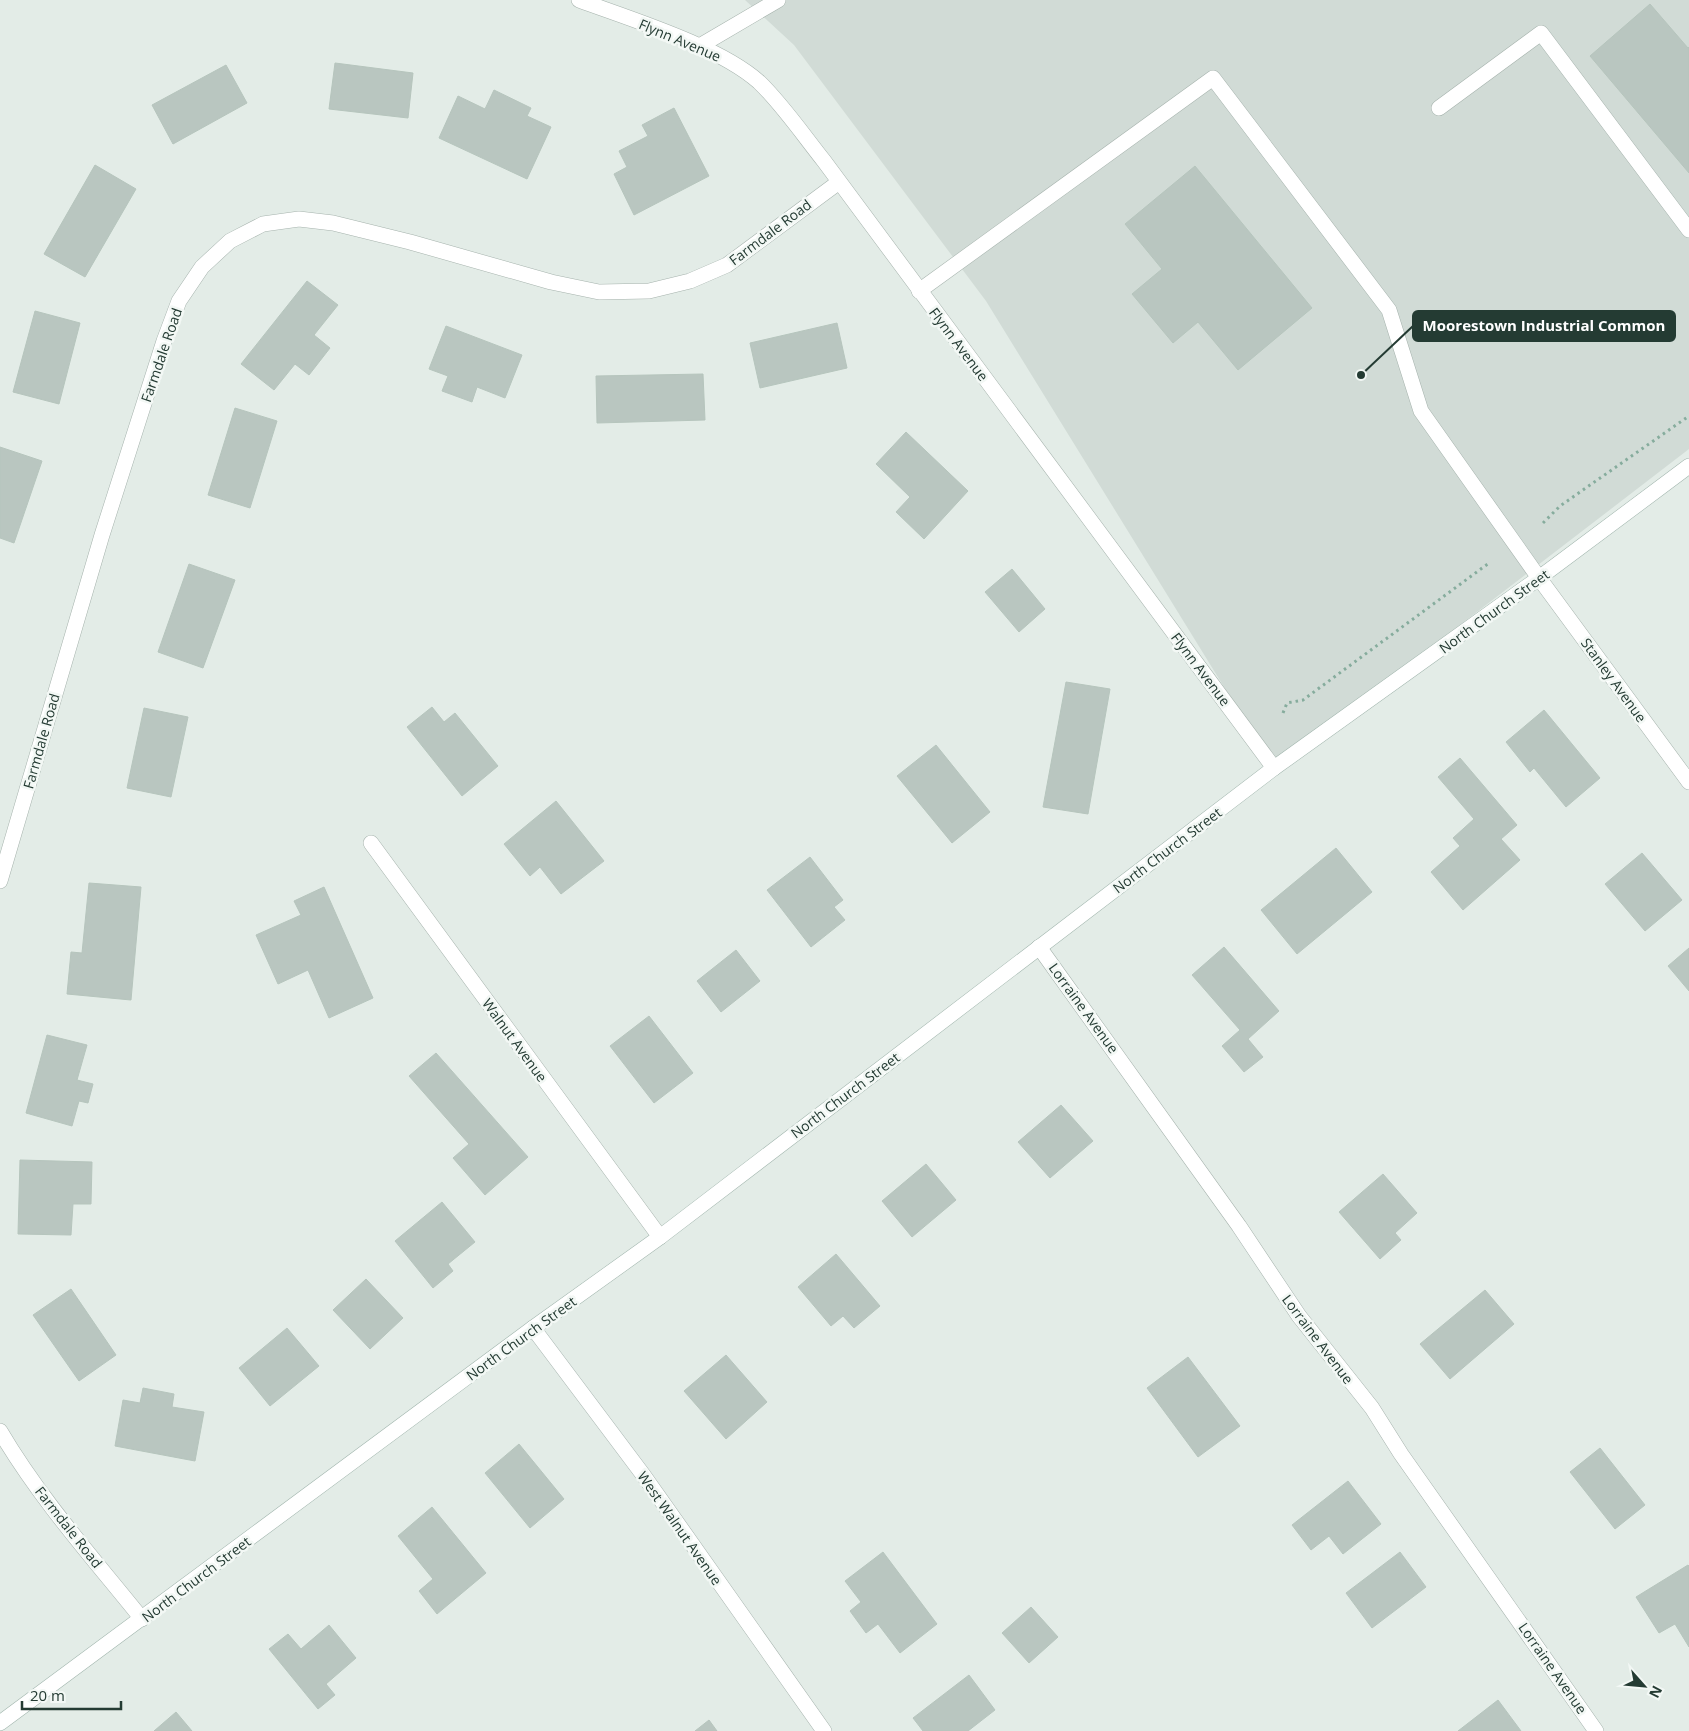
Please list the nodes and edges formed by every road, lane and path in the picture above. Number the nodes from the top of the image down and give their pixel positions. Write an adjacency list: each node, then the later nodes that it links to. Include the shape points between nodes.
1 (579, 0): 3 (street, Flynn Avenue)
2 (778, 0): 3 (street)
3 (698, 47): 5 (street, Flynn Avenue, via 729,61 758,82)
4 (1439, 108): 6 (street, via 1541,33)
5 (839, 182): 7 (street, Flynn Avenue); 17 (street, Farmdale Road, via 727,264 690,281 649,291 599,292 551,282 333,223 299,220 263,224 230,241 202,267 179,301 164,341 99,544)
6 (1689, 230)
7 (919, 291): 12 (street, Stanley Avenue, via 1213,78 1389,310 1421,411); 14 (street, Flynn Avenue)
8 (1689, 416): 10 (path, via 1560,506)
9 (1689, 466): 12 (street, North Church Street)
10 (1543, 523)
11 (1488, 564): 13 (path, via 1304,700 1287,703)
12 (1539, 578): 14 (street, North Church Street); 15 (street, Stanley Avenue)
13 (1283, 713)
14 (1274, 768): 18 (street, North Church Street)
15 (1689, 782)
16 (371, 842): 19 (street, Walnut Avenue)
17 (0, 881)
18 (1039, 947): 19 (street, North Church Street); 25 (street, Lorraine Avenue, via 1229,1211 1299,1316 1372,1408)
19 (660, 1237): 20 (street, North Church Street)
20 (533, 1328): 22 (street, North Church Street); 24 (street, West Walnut Avenue, via 644,1476)
21 (0, 1431): 22 (street, Farmdale Road, via 46,1500)
22 (142, 1619): 23 (street, North Church Street)
23 (0, 1723)
24 (824, 1731)
25 (1596, 1731)

